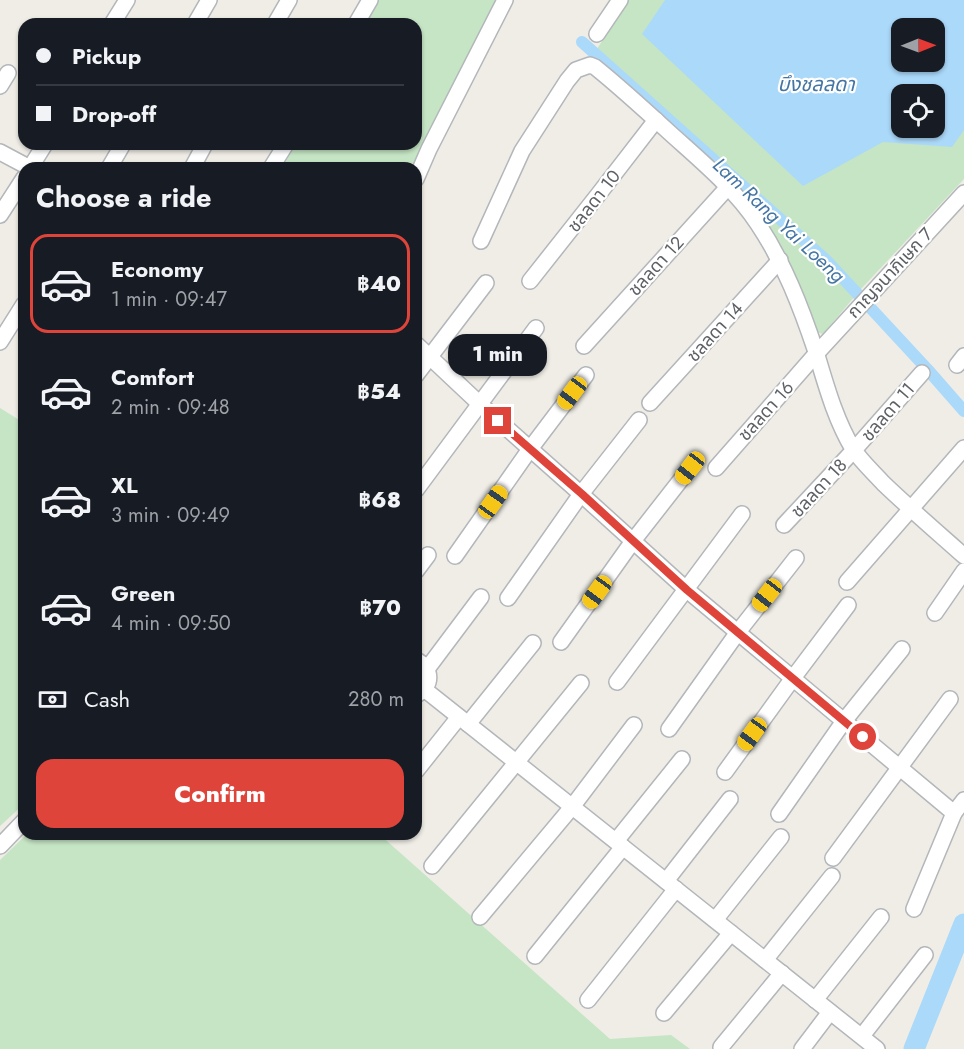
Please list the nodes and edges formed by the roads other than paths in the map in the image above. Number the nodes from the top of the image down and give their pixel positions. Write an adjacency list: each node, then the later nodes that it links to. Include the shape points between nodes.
1 (127, 0): 7 (street)
2 (209, 0): 8 (street)
3 (290, 0): 9 (street)
4 (370, 0): 10 (street)
5 (505, 0): 15 (street)
6 (620, 0): 11 (street)
7 (116, 18)
8 (198, 18)
9 (279, 18)
10 (360, 18)
11 (597, 34)
12 (656, 120): 17 (street); 20 (street, via 595,67 576,70 522,151); 22 (street, ชลลดา 10)
13 (0, 152): 14 (street)
14 (19, 162)
15 (422, 165)
16 (18, 187): 19 (street)
17 (728, 187): 21 (street); 27 (street, ชลลดา 12)
18 (962, 201): 29 (street, กาญจนาภิเษก 7)
19 (0, 215)
20 (481, 241)
21 (780, 260): 29 (street); 35 (street, ชลลดา 14)
22 (530, 280)
23 (486, 283): 30 (street)
24 (18, 314): 26 (street)
25 (536, 328): 34 (street)
26 (0, 342)
27 (584, 346)
28 (422, 350): 30 (street)
29 (816, 354): 39 (street, via 838,419); 41 (street, ชลลดา 16)
30 (429, 357): 31 (street); 34 (street)
31 (422, 367)
32 (922, 373): 39 (street, ชลลดา 11)
33 (586, 375): 38 (street)
34 (479, 403): 38 (street); 42 (street)
35 (650, 403)
36 (639, 420): 43 (street)
37 (964, 448): 44 (street)
38 (530, 449): 43 (street); 49 (street)
39 (854, 450): 44 (street); 46 (street, ชลลดา 18)
40 (690, 468): 47 (street)
41 (716, 468)
42 (422, 482)
43 (582, 494): 47 (street); 57 (street)
44 (911, 509): 50 (street); 54 (street)
45 (742, 514): 55 (street)
46 (784, 525)
47 (633, 541): 55 (street); 61 (street)
48 (428, 555): 52 (street)
49 (455, 556)
50 (964, 556)
51 (796, 558): 60 (street)
52 (422, 563)
53 (964, 571): 59 (street)
54 (848, 582)
55 (687, 590): 60 (street); 67 (street)
56 (481, 597): 64 (street)
57 (508, 598)
58 (848, 605): 66 (street)
59 (934, 613)
60 (738, 632): 66 (street); 75 (street)
61 (561, 642)
62 (533, 643): 72 (street)
63 (902, 648): 73 (street)
64 (422, 664)
65 (422, 666): 69 (street, via 429,681)
66 (793, 678): 73 (street); 80 (street)
67 (617, 682)
68 (581, 683): 77 (street)
69 (422, 690)
70 (422, 693): 72 (street)
71 (950, 699): 79 (street)
72 (463, 720): 77 (street); 78 (street)
73 (844, 722): 79 (street); 85 (street)
74 (634, 725): 83 (street)
75 (669, 729)
76 (682, 759): 88 (street)
77 (516, 762): 83 (street); 91 (street)
78 (422, 764)
79 (899, 767): 84 (street); 90 (street)
80 (725, 772)
81 (730, 800): 93 (street)
82 (964, 800): 84 (street)
83 (572, 807): 88 (street); 95 (street)
84 (954, 813): 94 (street)
85 (779, 814)
86 (18, 827): 89 (street)
87 (782, 837): 97 (street)
88 (619, 844): 93 (street); 100 (street)
89 (0, 846)
90 (833, 858)
91 (432, 866)
92 (832, 876): 101 (street)
93 (671, 885): 97 (street); 103 (street)
94 (914, 909)
95 (480, 917)
96 (881, 917): 104 (street)
97 (715, 920): 98 (street)
98 (731, 933): 101 (street); 106 (street)
99 (925, 955): 107 (street)
100 (535, 956)
101 (765, 960): 102 (street)
102 (782, 973): 104 (street); 108 (street)
103 (588, 1000)
104 (815, 1000): 105 (street)
105 (830, 1012): 107 (street); 109 (street)
106 (664, 1013)
107 (862, 1036): 110 (street)
108 (721, 1047)
109 (802, 1049)
110 (878, 1049)

